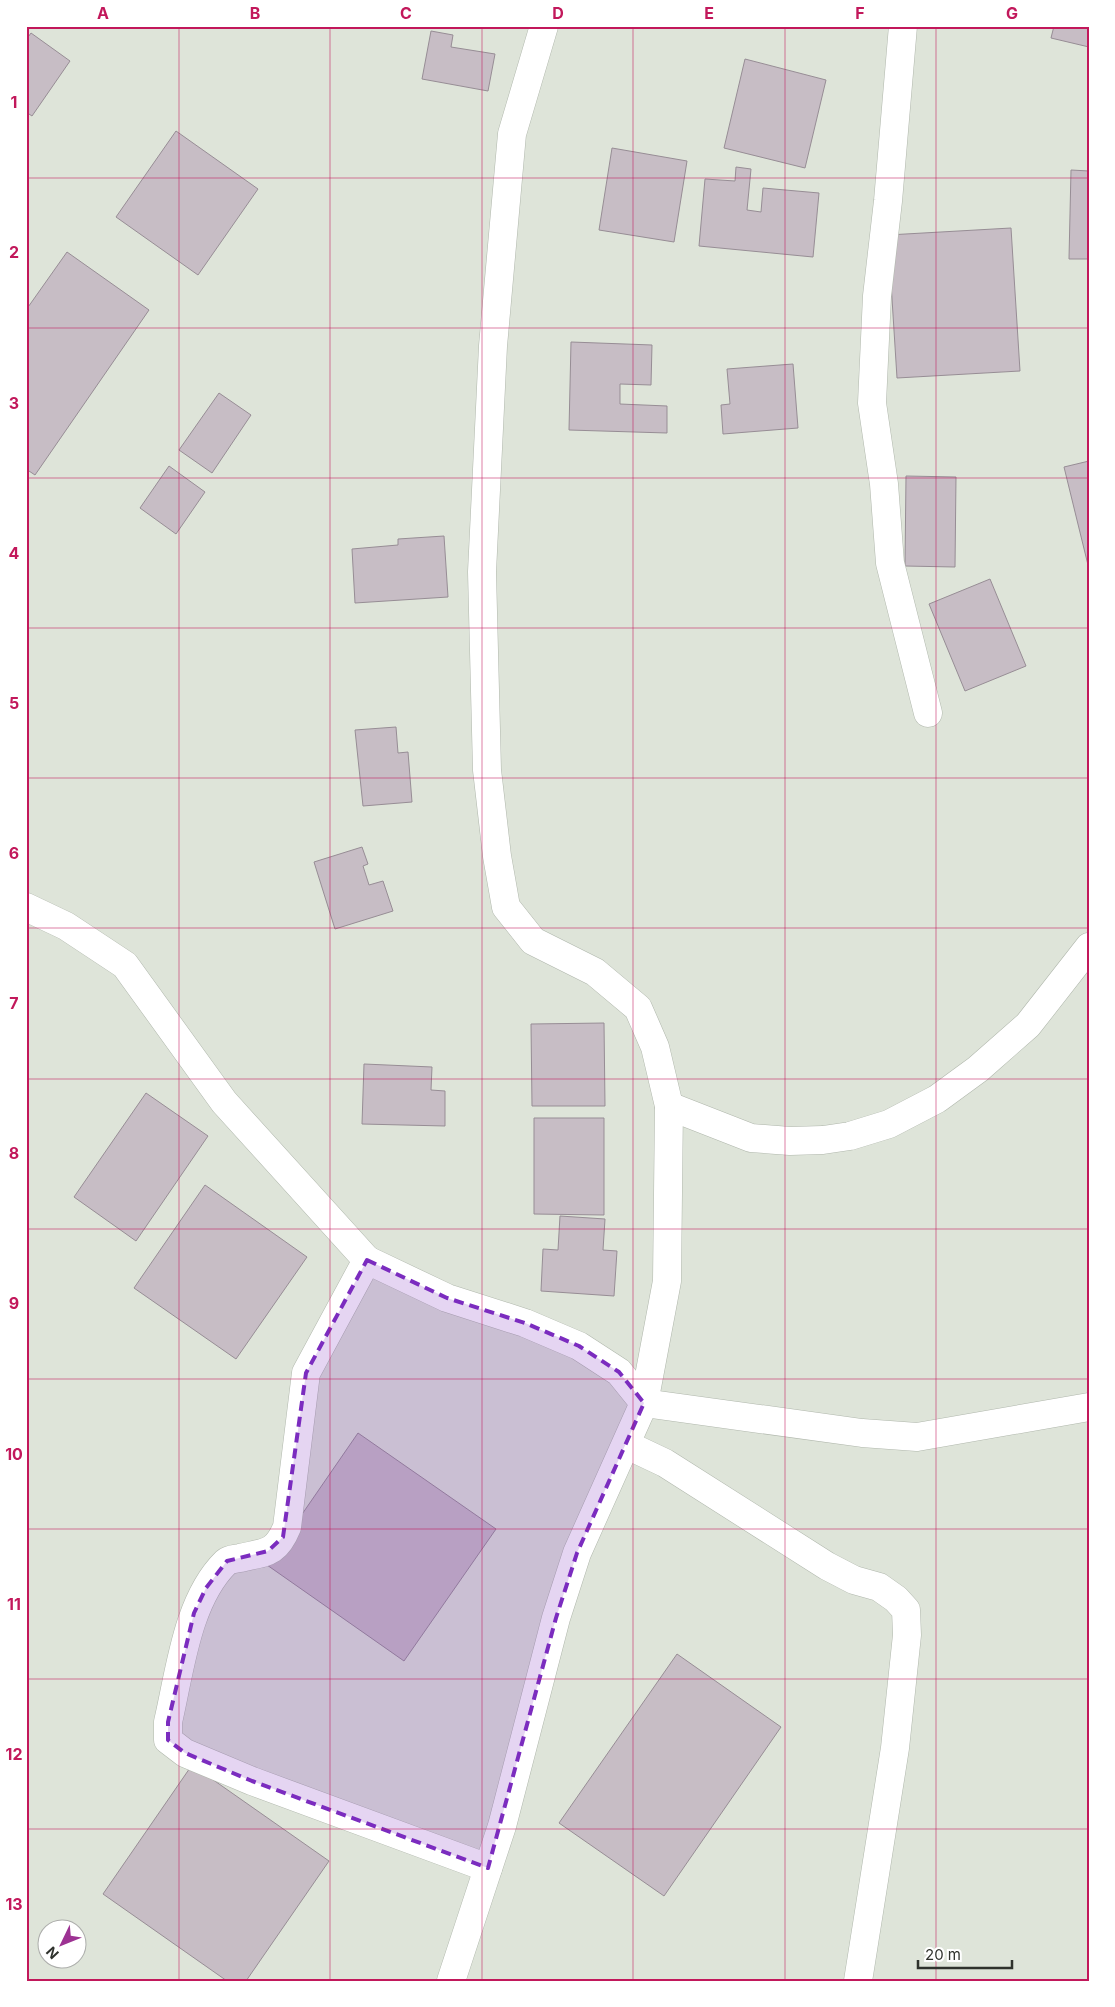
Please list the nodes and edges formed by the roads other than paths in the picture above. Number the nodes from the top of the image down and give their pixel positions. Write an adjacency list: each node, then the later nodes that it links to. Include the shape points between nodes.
1 (544, 26): 6 (street, via 512,134 493,346 482,572 487,770 506,907 533,941 595,972 638,1008 655,1047)
2 (903, 26): 3 (street, via 876,296 872,403 884,484 890,563)
3 (928, 714)
4 (26, 907): 7 (street, via 66,926 125,965 224,1102)
5 (1089, 947): 6 (street, via 1028,1025 978,1069 937,1099 888,1124 850,1136 823,1140 752,1138)
6 (669, 1106): 8 (street, via 667,1281)
7 (367, 1260): 8 (street, via 447,1298 525,1323 579,1346 619,1372); 11 (street, via 306,1373 282,1537 268,1551 227,1561 206,1588 194,1613 168,1722 168,1740 185,1753 252,1781)
8 (644, 1403): 9 (street, via 862,1433 917,1437); 10 (street)
9 (1089, 1407)
10 (627, 1445): 11 (street, via 577,1553 556,1618); 13 (street, via 665,1463 827,1566 854,1580 878,1587 906,1610 907,1635 895,1748)
11 (488, 1868): 12 (street)
12 (451, 1981)
13 (858, 1981)

